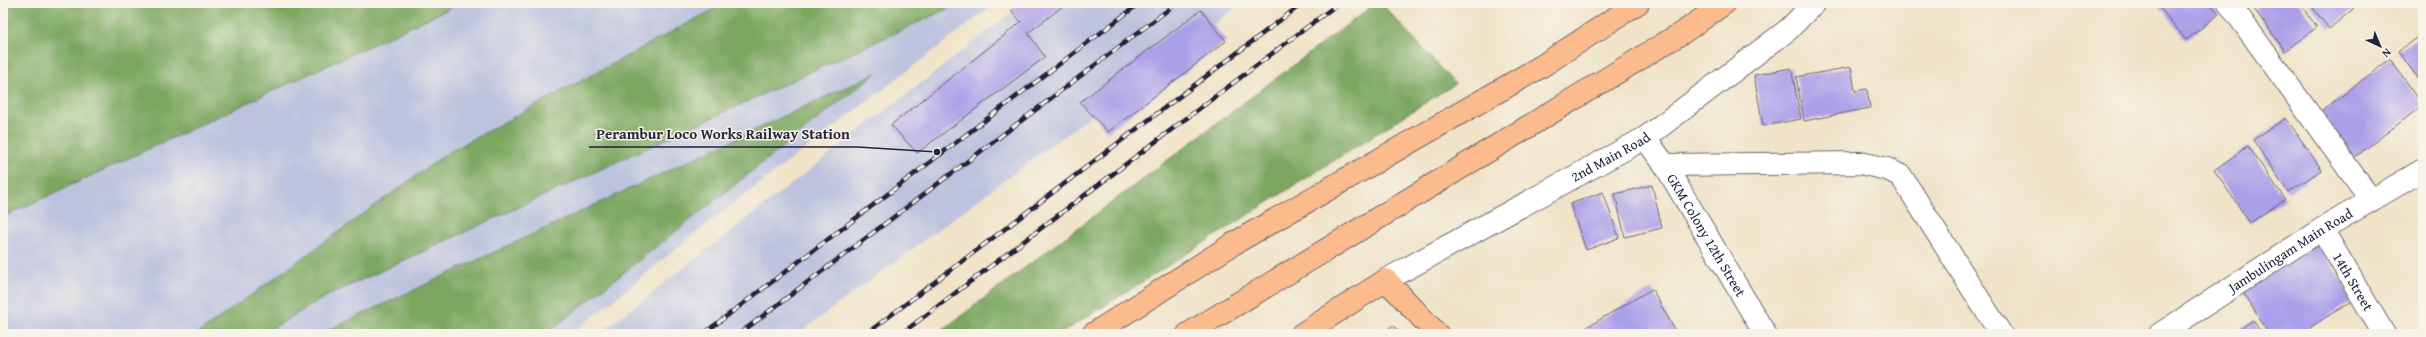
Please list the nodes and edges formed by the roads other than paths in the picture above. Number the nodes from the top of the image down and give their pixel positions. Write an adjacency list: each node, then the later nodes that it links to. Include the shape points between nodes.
1 (1638, 3): 11 (main road, via 1542,66 1233,244)
2 (1725, 3): 12 (main road, via 1678,35)
3 (1814, 3): 5 (street, 2nd Main Road, via 1789,29)
4 (2229, 3): 8 (street)
5 (1645, 138): 6 (street, GKM Colony 12th Street); 10 (street, 2nd Main Road)
6 (1665, 165): 15 (street, GKM Colony 12th Street); 16 (street, via 1860,163 1887,168 1901,176)
7 (2423, 170): 8 (street, Jambulingam Main Road)
8 (2371, 200): 9 (street, Jambulingam Main Road)
9 (2322, 229): 17 (street, Jambulingam Main Road); 18 (street, 14th Street)
10 (1386, 280): 13 (main road); 14 (main road)
11 (1093, 334)
12 (1188, 334)
13 (1302, 334)
14 (1437, 334)
15 (1765, 334)
16 (2001, 334)
17 (2160, 334)
18 (2384, 334)

